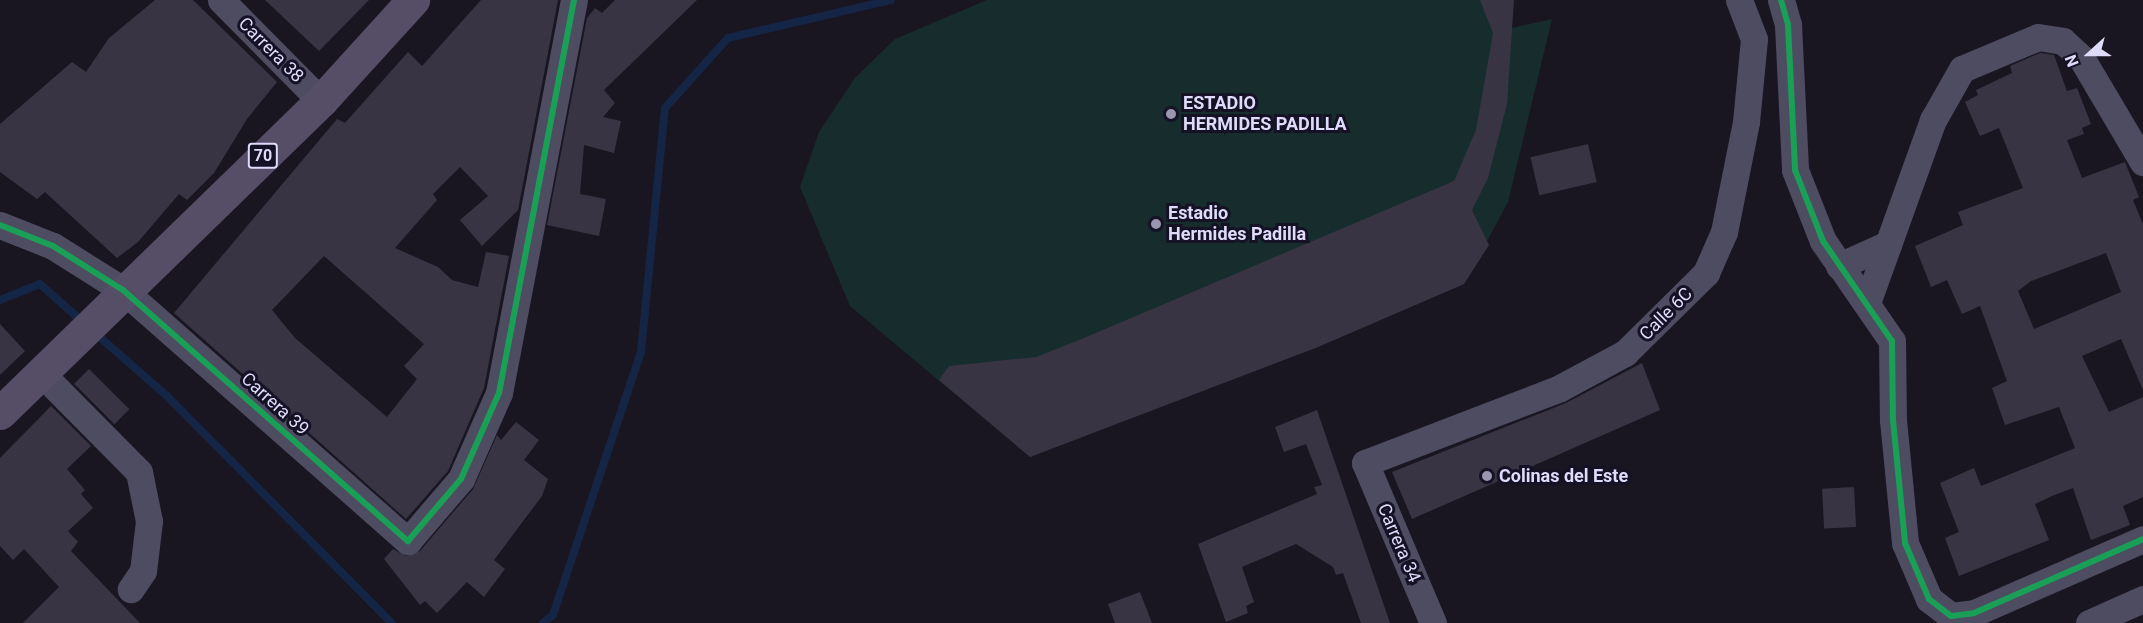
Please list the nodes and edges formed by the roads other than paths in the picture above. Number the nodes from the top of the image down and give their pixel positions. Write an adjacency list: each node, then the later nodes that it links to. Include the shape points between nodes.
1 (221, 0): 6 (street, Carrera 38)
2 (413, 0): 6 (main road, 70)
3 (574, 0): 11 (street, Carrera 39, via 499,393 460,479 408,542)
4 (1740, 0): 15 (street, Calle 6C, via 1754,39 1746,122 1724,232 1706,273 1625,353 1560,388)
5 (1781, 0): 10 (street, via 1788,25 1796,170 1823,241)
6 (321, 101): 11 (main road, 70)
7 (2143, 162): 9 (street, via 2082,60 2063,41 2038,37 1962,69 1933,120)
8 (0, 225): 11 (street, Carrera 39, via 53,246)
9 (1887, 244): 10 (street); 12 (street)
10 (1839, 266): 12 (street)
11 (115, 297): 13 (main road, 70)
12 (1867, 303): 16 (street, via 1892,341 1893,420 1905,543 1929,599 1951,616 1974,613)
13 (41, 373): 14 (main road, 70); 17 (street, via 127,454 139,472 149,521 143,571)
14 (0, 413)
15 (1365, 463): 19 (street, Carrera 34)
16 (2143, 539)
17 (131, 589)
18 (2143, 599): 20 (street)
19 (1433, 623)
20 (2089, 623)

